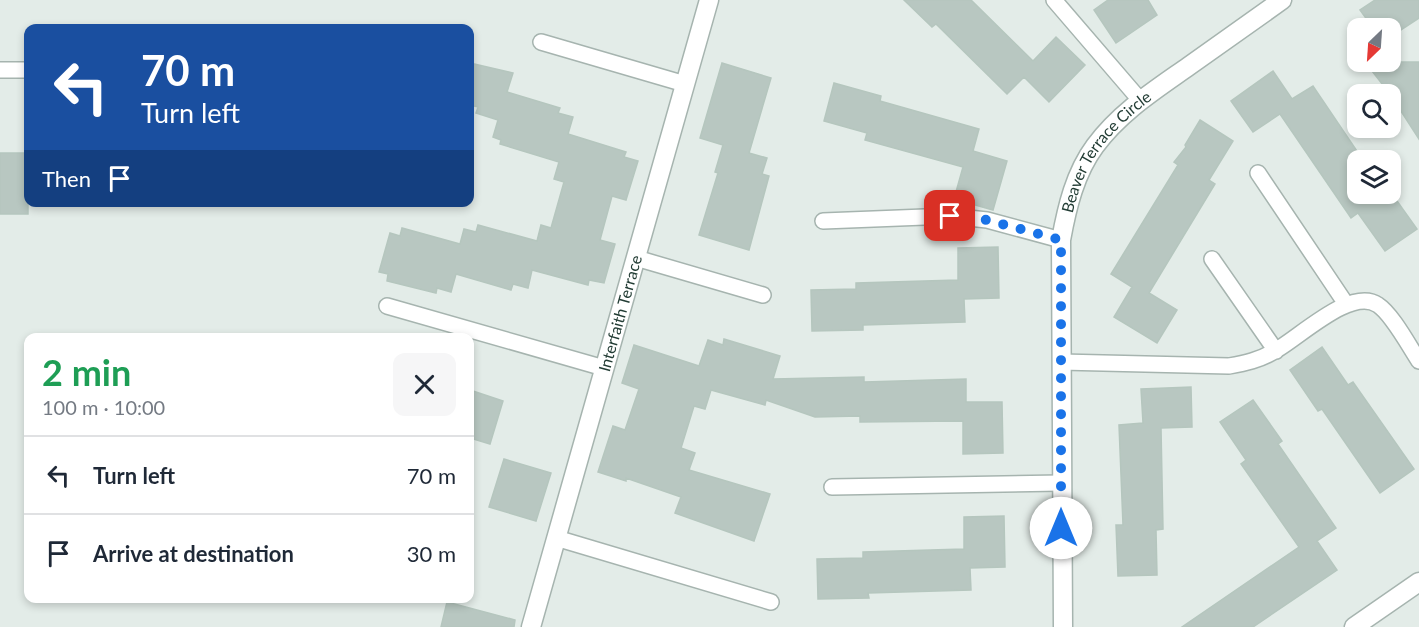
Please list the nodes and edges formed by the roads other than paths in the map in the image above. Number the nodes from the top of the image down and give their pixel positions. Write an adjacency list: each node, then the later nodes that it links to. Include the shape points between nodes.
1 (709, 0): 7 (street, Interfaith Terrace)
2 (1054, 0): 8 (lane)
3 (1282, 0): 8 (street, Beaver Terrace Circle)
4 (541, 42): 7 (lane)
5 (0, 70): 6 (lane)
6 (24, 70)
7 (685, 84): 12 (street, Interfaith Terrace)
8 (1140, 100): 11 (street, Beaver Terrace Circle, via 1094,147 1067,206)
9 (1258, 173): 15 (lane)
10 (823, 221): 11 (lane, via 950,216 987,220)
11 (1061, 240): 19 (street, Beaver Terrace Circle)
12 (636, 258): 14 (lane); 20 (street, Interfaith Terrace)
13 (1212, 259): 17 (lane)
14 (763, 295)
15 (1346, 304): 17 (lane); 18 (lane, via 1360,299 1381,306)
16 (387, 306): 20 (lane)
17 (1276, 351): 19 (lane, via 1253,363 1229,366)
18 (1419, 361)
19 (1061, 362): 21 (street, Beaver Terrace Circle)
20 (604, 368): 23 (street, Interfaith Terrace)
21 (1061, 483): 22 (lane); 27 (street, Beaver Terrace Circle)
22 (832, 487)
23 (556, 538): 25 (lane); 26 (street, Interfaith Terrace)
24 (1419, 582): 28 (street)
25 (771, 602)
26 (531, 627)
27 (1063, 627)
28 (1354, 627)

